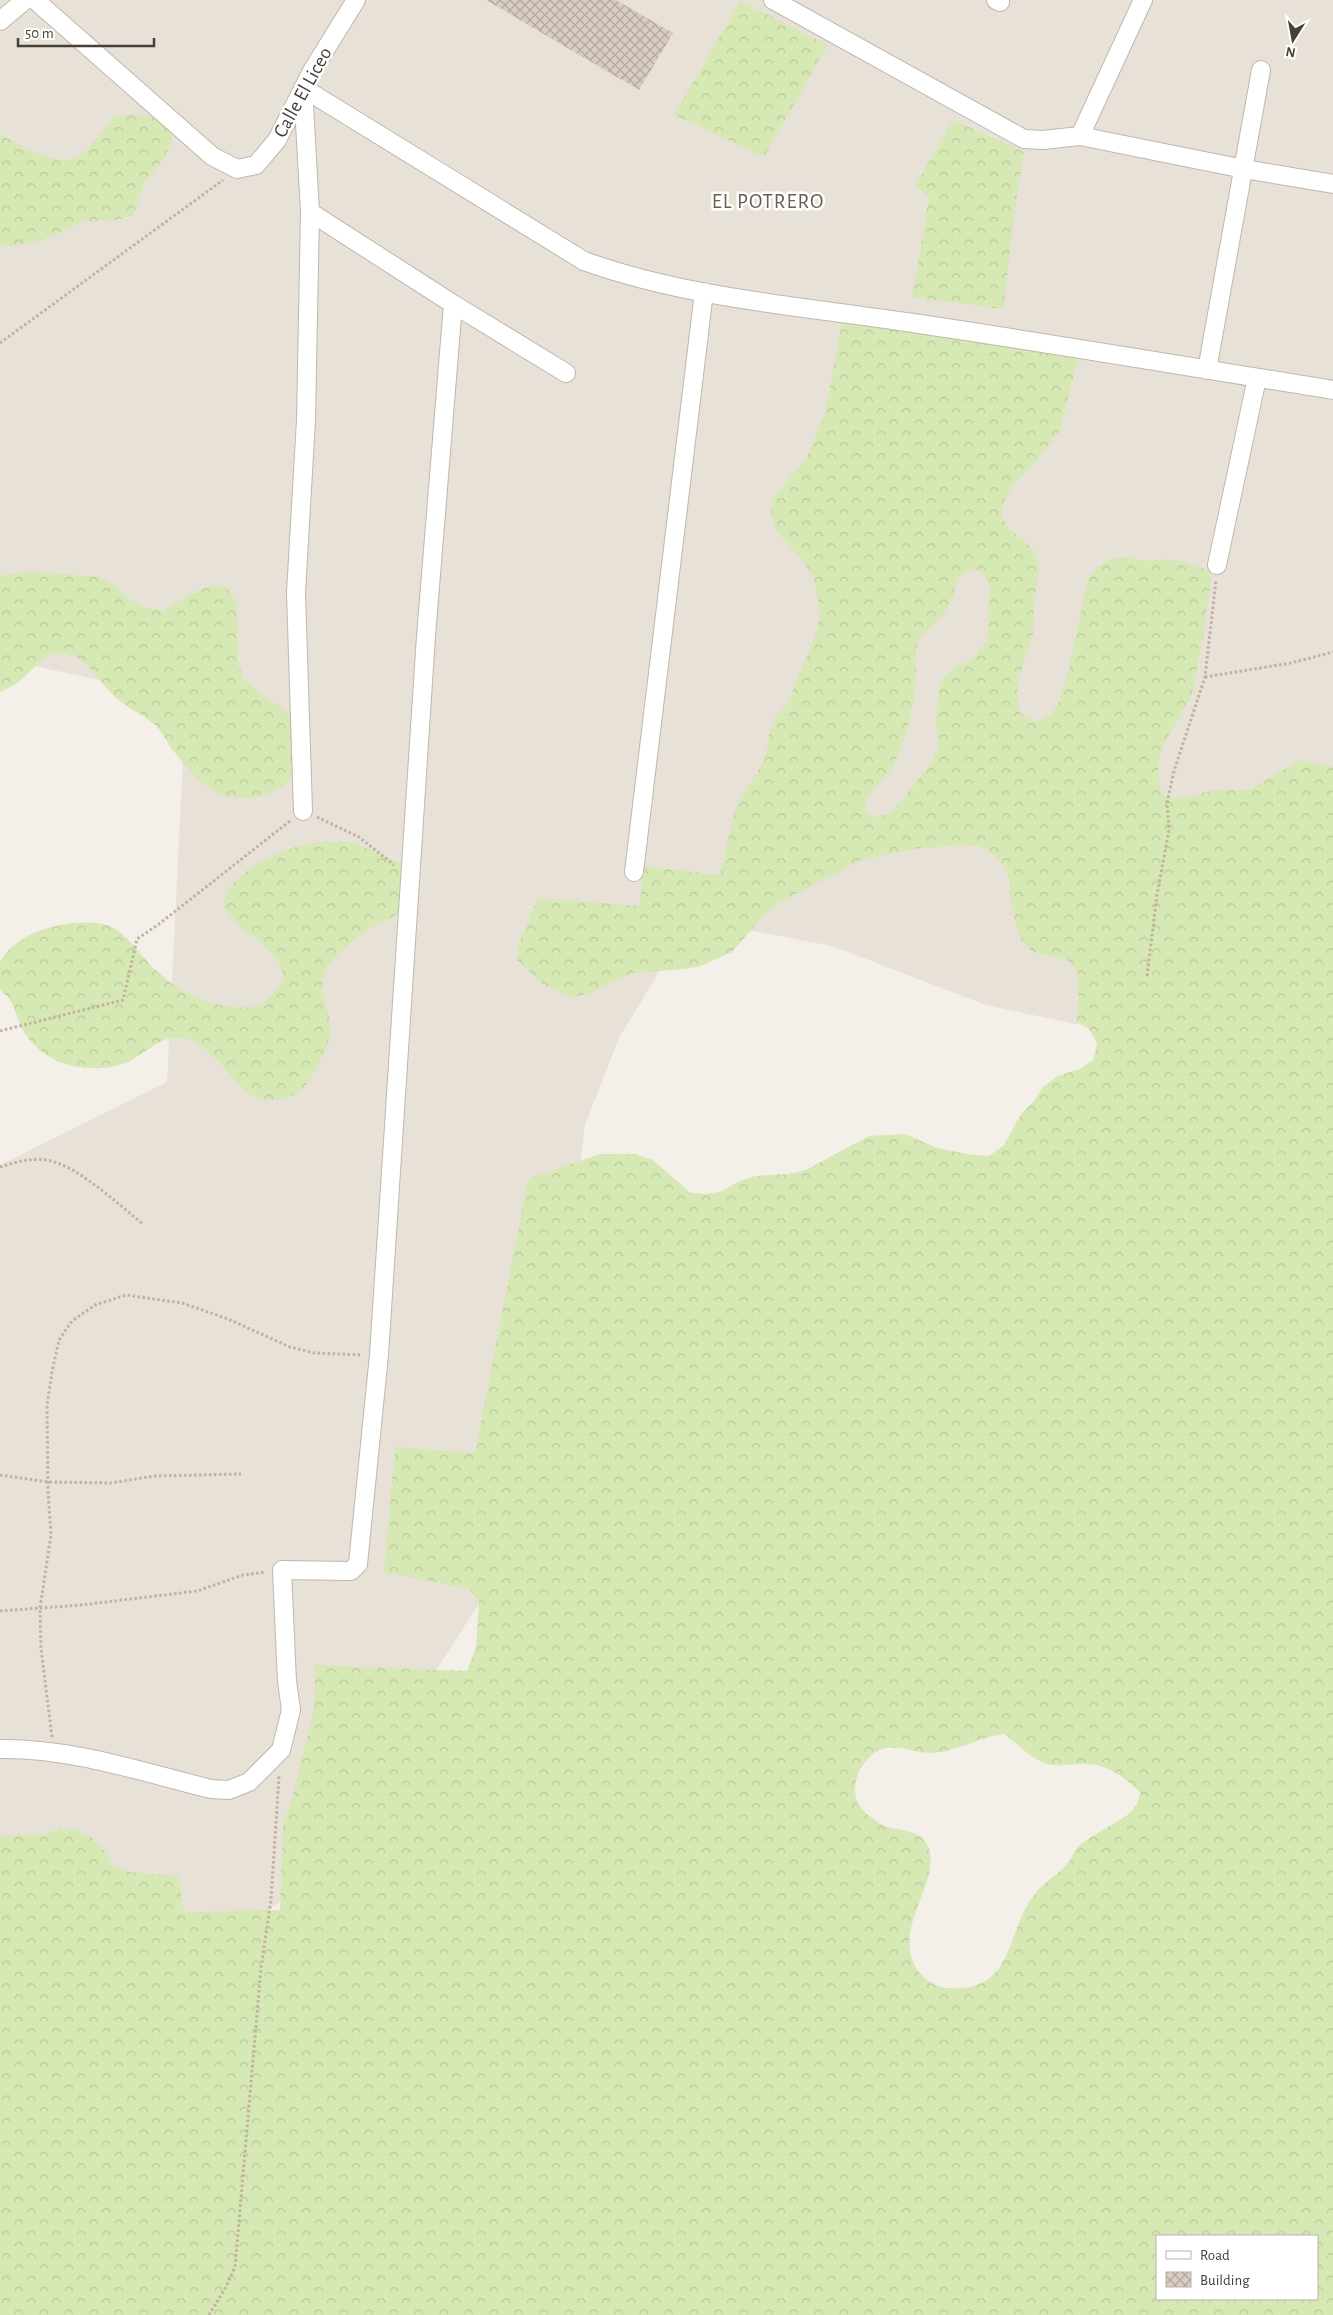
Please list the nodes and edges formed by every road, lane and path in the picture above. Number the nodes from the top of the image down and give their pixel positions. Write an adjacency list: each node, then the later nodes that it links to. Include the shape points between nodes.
1 (25, 0): 6 (street)
2 (35, 0): 10 (street, via 212,156)
3 (356, 0): 8 (street, Calle El Liceo)
4 (773, 0): 9 (street, via 1024,138 1043,140)
5 (1143, 0): 9 (street)
6 (0, 21)
7 (1261, 70): 11 (street)
8 (303, 88): 10 (street, Calle El Liceo, via 277,140 256,165); 13 (street); 14 (street, via 584,261 617,273)
9 (1080, 136): 11 (street)
10 (237, 169): 16 (path)
11 (1244, 169): 12 (street); 17 (street)
12 (1333, 184)
13 (310, 212): 15 (street); 24 (street, via 306,420 296,593)
14 (704, 292): 17 (street); 25 (street)
15 (453, 304): 18 (street); 26 (street)
16 (0, 344)
17 (1207, 370): 19 (street)
18 (566, 373)
19 (1256, 378): 20 (street); 21 (street)
20 (1333, 390)
21 (1217, 565): 23 (path)
22 (1333, 652): 23 (path)
23 (1205, 676): 27 (path, via 1167,803 1169,830)
24 (303, 811): 26 (path, via 359,837); 28 (path, via 137,939 123,1000)
25 (634, 872)
26 (410, 878): 31 (street)
27 (1147, 976)
28 (0, 1031)
29 (0, 1167): 30 (path, via 20,1160 46,1160 72,1169)
30 (144, 1224)
31 (379, 1355): 34 (path, via 315,1353 290,1348 228,1319 182,1303 126,1295 96,1305 72,1321 59,1340 47,1406); 35 (street, via 358,1564 350,1571)
32 (240, 1474): 34 (path, via 155,1476 110,1484)
33 (0, 1475): 34 (path)
34 (48, 1482): 36 (path, via 51,1535)
35 (282, 1570): 36 (path, via 243,1575 197,1591); 39 (street, via 291,1710)
36 (40, 1608): 37 (path); 40 (path, via 41,1649)
37 (0, 1611)
38 (0, 1749): 40 (street, via 31,1748)
39 (281, 1750): 40 (street, via 249,1782 229,1790 211,1789); 41 (path, via 271,1900 261,1968 235,2267)
40 (54, 1752)
41 (209, 2315)

